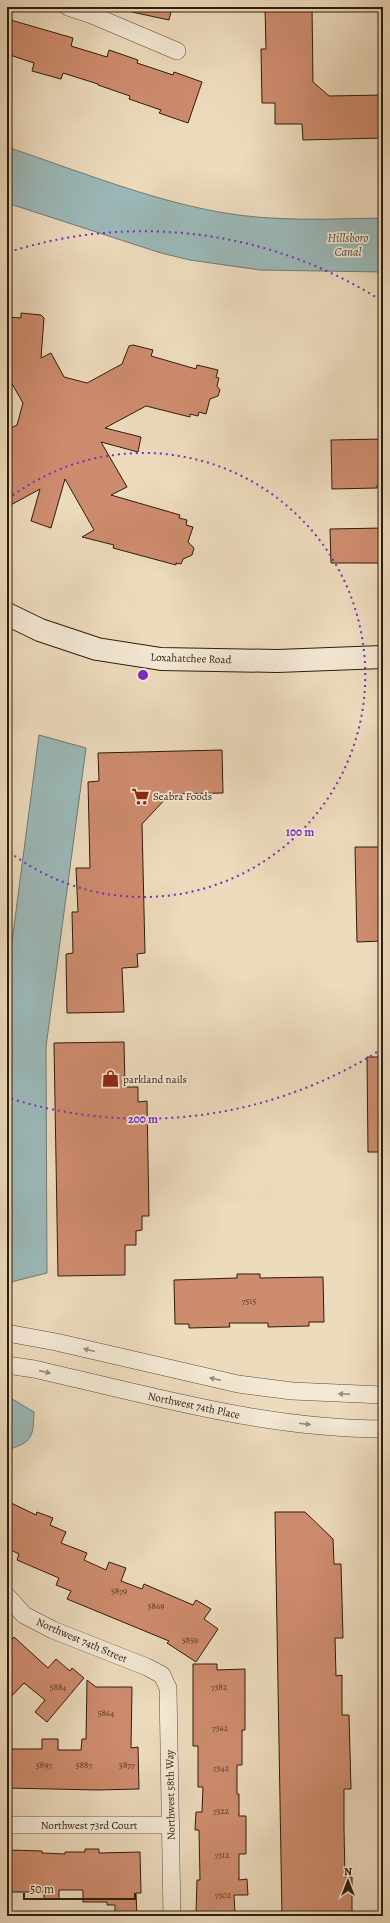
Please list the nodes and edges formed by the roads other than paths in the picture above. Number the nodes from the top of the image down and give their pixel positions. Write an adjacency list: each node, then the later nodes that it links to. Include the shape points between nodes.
1 (68, 7): 2 (street)
2 (92, 11): 3 (street)
3 (177, 51)
4 (7, 614): 5 (main road, Loxahatchee Road, via 40,630 97,649 161,659 278,660)
5 (383, 657)
6 (7, 1333): 8 (street, one-way to 6, via 292,1391 238,1384)
7 (7, 1365): 9 (street, Northwest 74th Place, one-way to 9, via 215,1411 315,1425)
8 (383, 1395)
9 (383, 1429)
10 (7, 1596): 11 (street, Northwest 74th Street, via 24,1615 53,1630)
11 (162, 1675): 13 (street, Northwest 58th Way, via 168,1688)
12 (7, 1825): 13 (street, Northwest 73rd Court)
13 (170, 1825): 14 (street, Northwest 58th Way)
14 (172, 1916)

